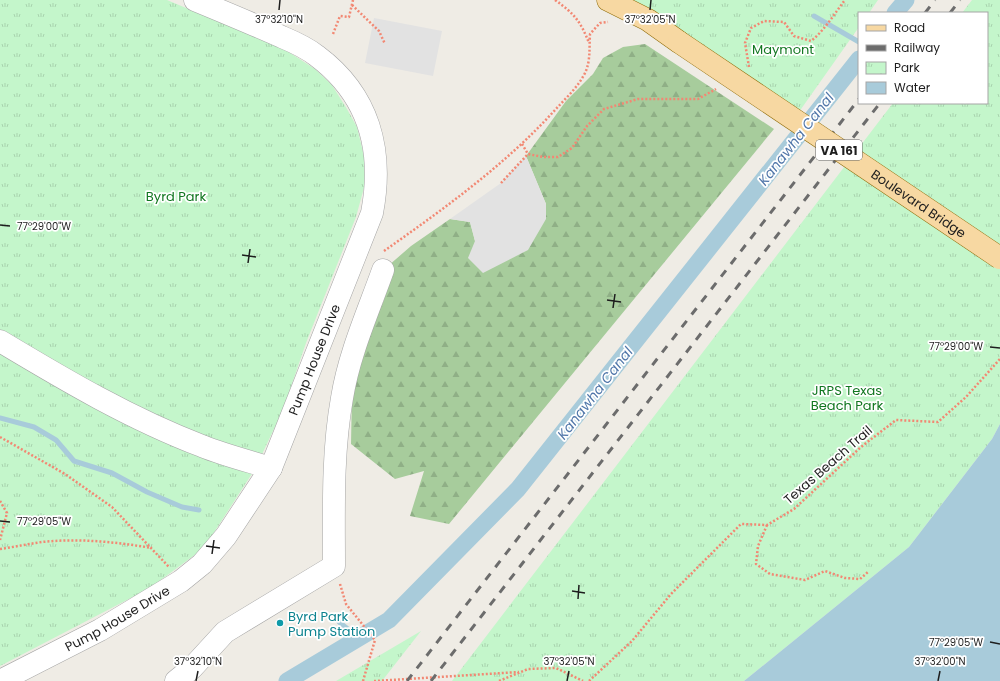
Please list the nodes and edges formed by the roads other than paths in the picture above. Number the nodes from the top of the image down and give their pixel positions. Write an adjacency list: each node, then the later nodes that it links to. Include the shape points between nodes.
1 (195, 0): 6 (street, Pump House Drive, via 293,42 316,55 350,87 368,121 376,155 377,190 372,213)
2 (608, 0): 3 (main road, Boulevard Bridge / VA 161, bridge, via 648,20)
3 (1000, 258)
4 (381, 263): 7 (street, via 342,397 335,449 334,566 225,632)
5 (0, 341): 6 (street, via 140,420 202,447)
6 (271, 468): 8 (street, Pump House Drive, via 226,536 202,564 181,581 100,630)
7 (184, 674)
8 (0, 681)

